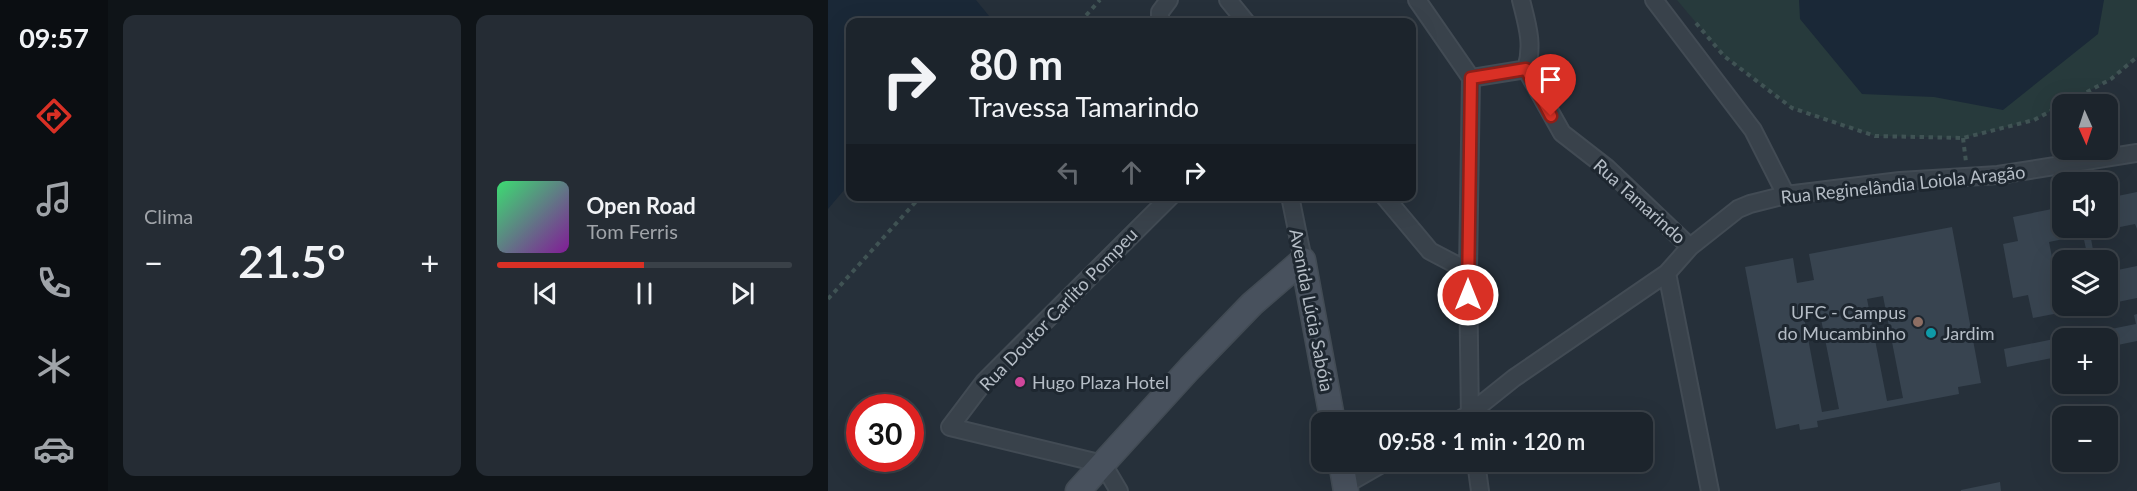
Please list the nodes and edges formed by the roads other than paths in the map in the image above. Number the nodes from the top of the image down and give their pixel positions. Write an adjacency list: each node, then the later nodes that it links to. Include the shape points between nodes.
1 (1169, 0): 6 (street)
2 (1228, 0): 7 (street)
3 (1417, 0): 9 (street)
4 (1521, 0): 8 (street, via 1530,37)
5 (1654, 0): 11 (street, via 1753,130)
6 (1160, 18)
7 (1243, 18)
8 (1526, 69): 9 (street); 15 (street, Rua Tamarindo, via 1562,133 1607,168)
9 (1471, 78): 17 (street)
10 (2137, 153): 11 (street, Rua Reginelândia Loiola Aragão, via 1998,175 1900,181)
11 (1786, 195): 15 (street, Rua Reginelândia Loiola Aragão, via 1738,209)
12 (1167, 201): 22 (street, Rua Doutor Carlito Pompeu, via 984,382 950,427)
13 (1291, 201): 16 (street, Avenida Lúcia Sabóia)
14 (1388, 201): 17 (street, via 1430,251)
15 (1690, 247): 18 (street, Rua Reginelândia Loiola Aragão)
16 (1303, 261): 19 (street, Avenida Lúcia Sabóia); 22 (street, via 1252,304)
17 (1468, 271): 20 (street)
18 (1667, 273): 21 (street, Rua Reginelândia Loiola Aragão, via 1514,378); 29 (street)
19 (1331, 412)
20 (1470, 412)
21 (1478, 412)
22 (1103, 464): 26 (street); 27 (street)
23 (1361, 472): 25 (street)
24 (1477, 472): 28 (street)
25 (1344, 479)
26 (1078, 491)
27 (1119, 491)
28 (1480, 491)
29 (1710, 491)

